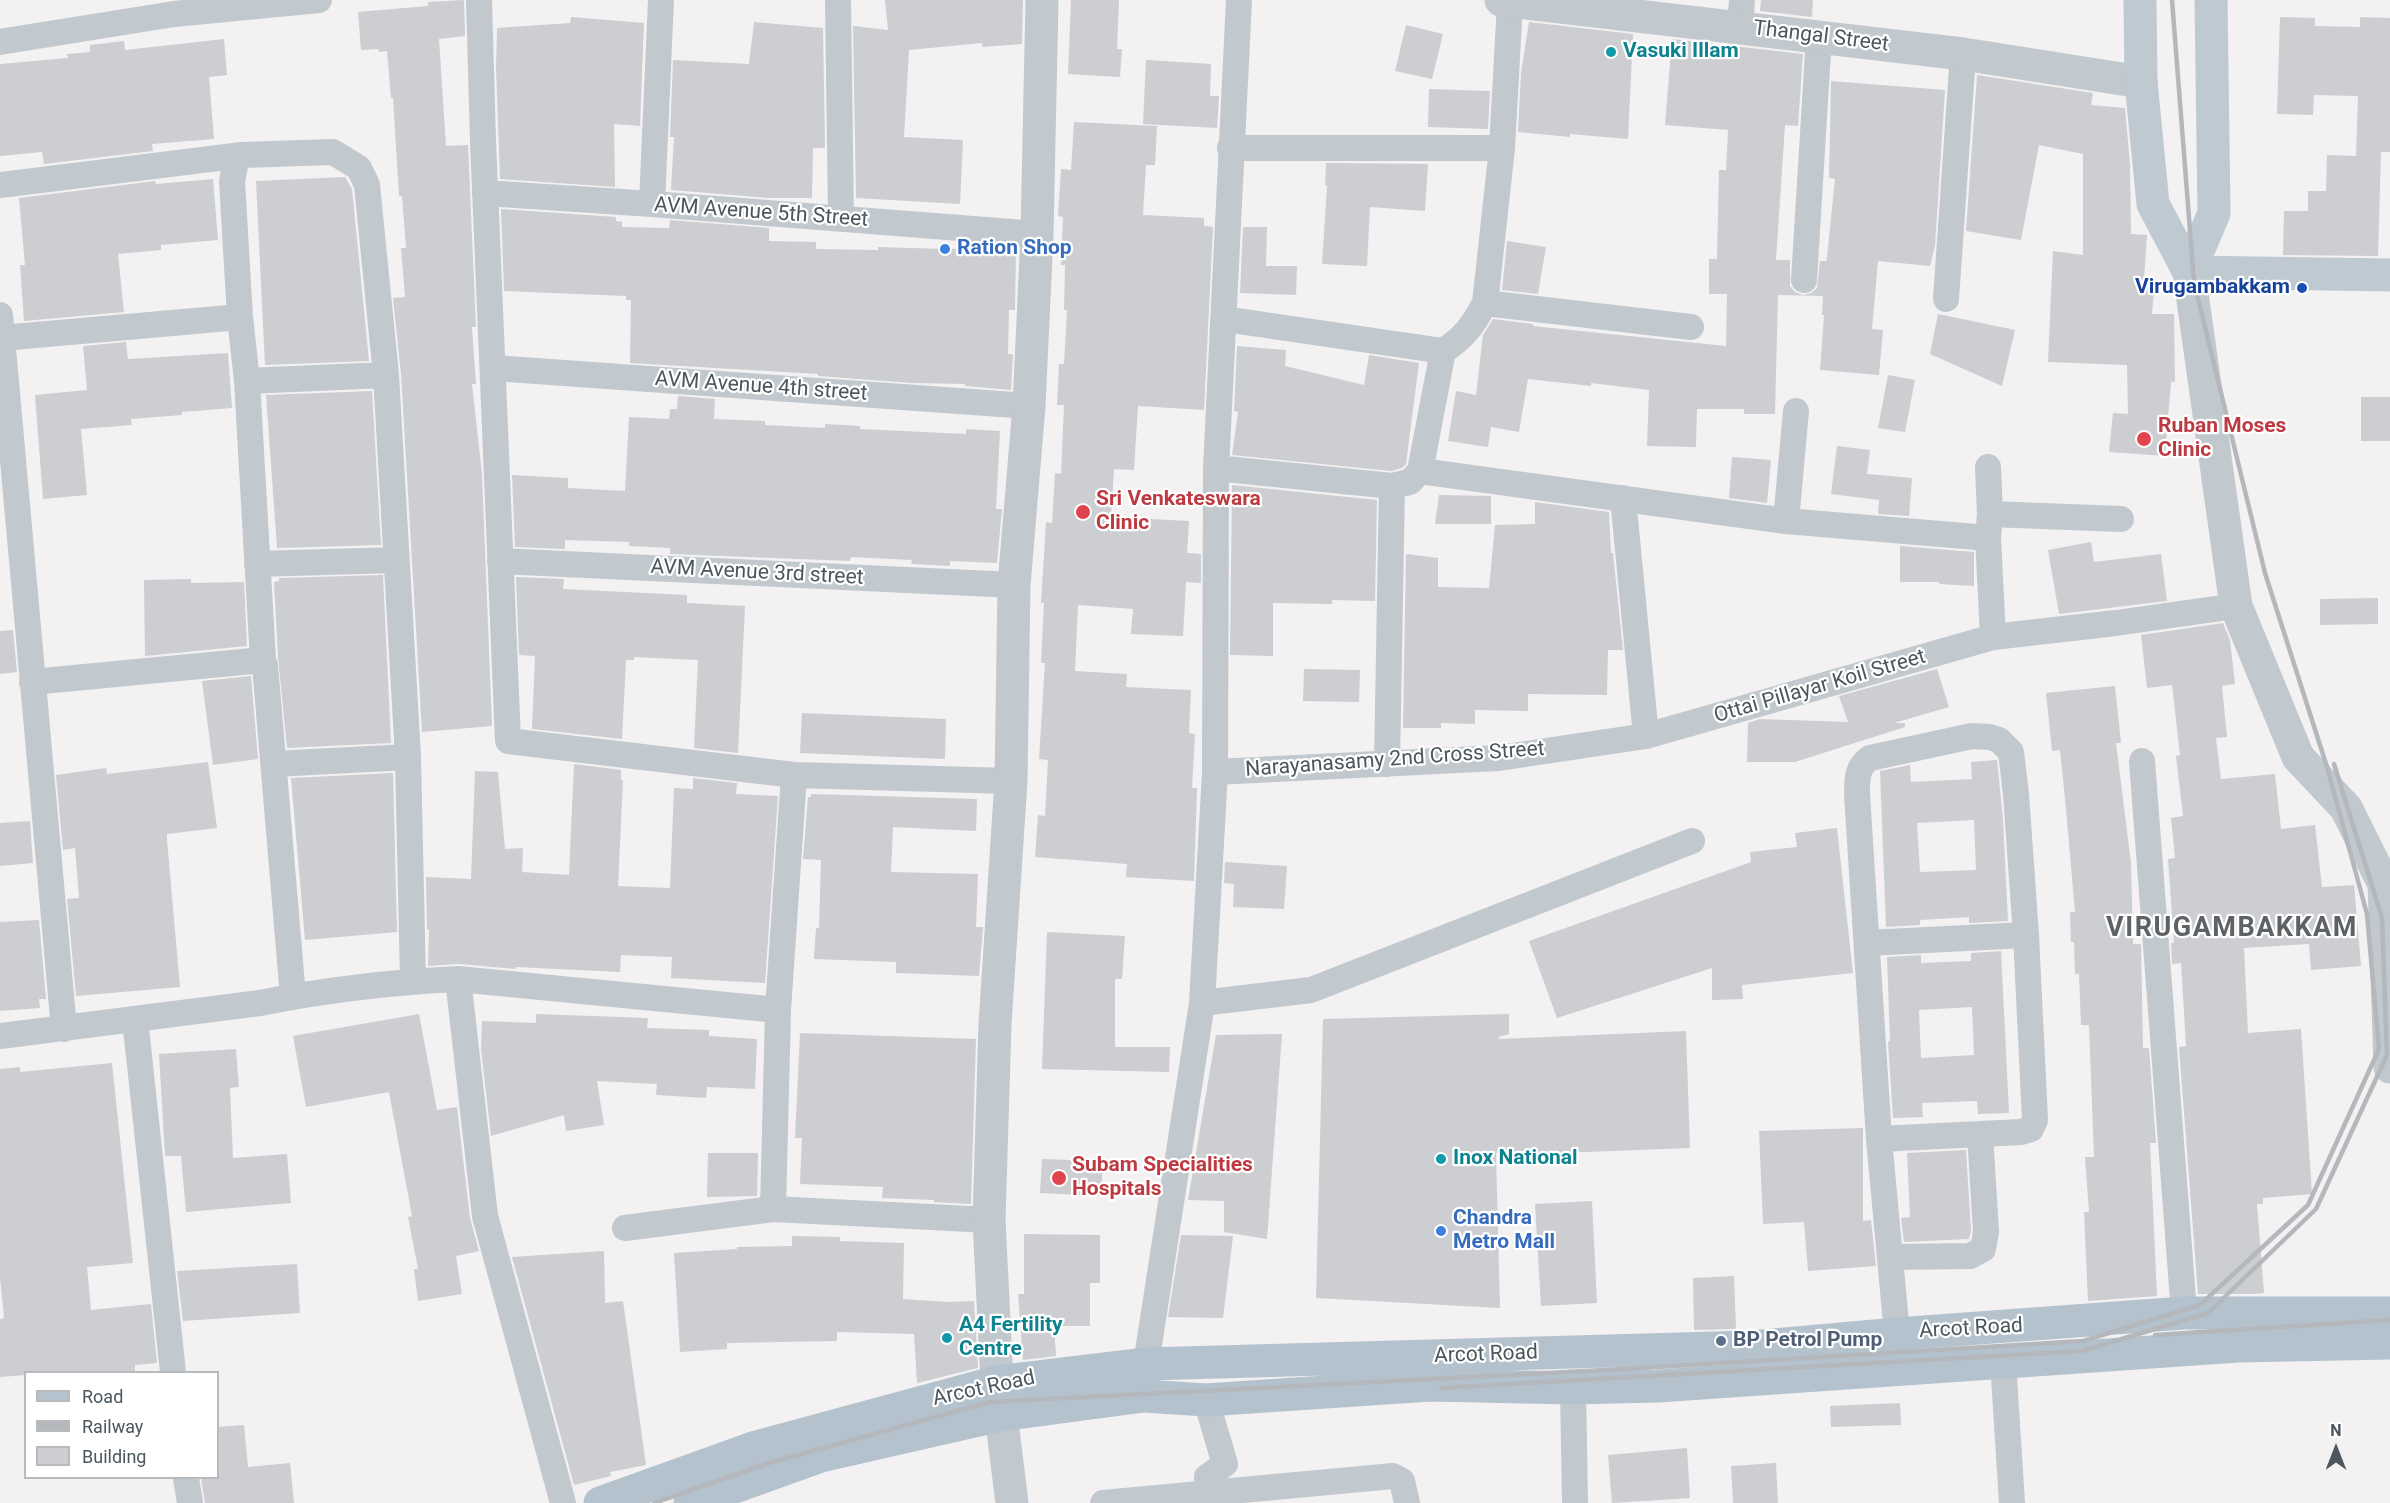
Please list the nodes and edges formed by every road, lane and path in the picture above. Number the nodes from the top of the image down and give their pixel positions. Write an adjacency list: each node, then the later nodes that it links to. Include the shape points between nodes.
1 (319, 0): 11 (street)
2 (479, 0): 21 (street)
3 (661, 0): 22 (street)
4 (838, 0): 23 (street)
5 (1042, 0): 24 (street)
6 (1239, 0): 17 (street)
7 (2140, 0): 16 (main road)
8 (2211, 0): 25 (main road, via 2214,213)
9 (1506, 1): 10 (street, Thangal Street); 18 (street)
10 (1565, 3): 12 (street, Thangal Street)
11 (174, 7): 14 (street)
12 (1741, 14): 13 (street, Thangal Street)
13 (1820, 36): 15 (street, Thangal Street); 27 (street)
14 (0, 42)
15 (1963, 54): 16 (street, Thangal Street); 28 (street)
16 (2141, 82): 25 (main road, via 2153,204)
17 (1230, 148): 18 (street); 31 (street)
18 (1502, 148): 29 (street)
19 (242, 155): 20 (street); 30 (street, via 236,161 232,182); 36 (street, via 333,152 359,168 368,192)
20 (0, 185)
21 (485, 193): 22 (street, AVM Avenue 5th Street); 35 (street)
22 (651, 204): 23 (street, AVM Avenue 5th Street)
23 (842, 219): 24 (street, AVM Avenue 5th Street)
24 (1037, 234): 38 (street)
25 (2189, 272): 26 (main road); 52 (street)
26 (2390, 275)
27 (1804, 280)
28 (1946, 299)
29 (1485, 303): 33 (street); 34 (street, via 1460,340)
30 (240, 317): 32 (street); 37 (street)
31 (1224, 319): 34 (street); 41 (street)
32 (1, 327): 55 (street)
33 (1691, 327)
34 (1443, 351): 42 (street)
35 (494, 368): 38 (street, AVM Avenue 4th street); 49 (street)
36 (386, 375): 37 (street); 48 (street)
37 (247, 381): 50 (street)
38 (1029, 406): 51 (street)
39 (1796, 411): 46 (street)
40 (1988, 467): 47 (street)
41 (1216, 468): 43 (street); 61 (street)
42 (1420, 471): 43 (street, via 1410,482); 44 (street)
43 (1392, 486): 60 (street)
44 (1623, 498): 46 (street); 56 (street)
45 (2121, 519): 47 (street)
46 (1786, 521): 47 (street)
47 (1989, 526): 53 (street)
48 (396, 560): 50 (street); 57 (street)
49 (500, 561): 51 (street, AVM Avenue 3rd street); 62 (street, via 508,741)
50 (257, 564): 54 (street)
51 (1014, 585): 63 (street)
52 (2236, 606): 53 (street, Ottai Pillayar Koil Street); 65 (street, via 2298,757 2346,808)
53 (1993, 637): 56 (street, Ottai Pillayar Koil Street)
54 (263, 660): 55 (street); 59 (street)
55 (32, 682): 74 (street)
56 (1646, 736): 60 (street, Narayanasamy 2nd Cross Street, via 1499,758)
57 (408, 757): 59 (street); 69 (street)
58 (2142, 761): 83 (street)
59 (274, 764): 70 (street)
60 (1387, 764): 61 (street, Narayanasamy 2nd Cross Street)
61 (1215, 772): 71 (street)
62 (794, 775): 63 (street); 72 (street)
63 (1011, 781): 80 (street, via 995,1024)
64 (1692, 841): 71 (street, via 1311,990)
65 (2387, 883): 76 (street)
66 (2026, 935): 67 (street); 67 (street, via 2011,752 2000,740 1972,736 1870,758 1862,764 1857,783); 77 (street, via 2035,1120 2031,1129 2021,1132)
67 (1867, 943): 78 (street)
68 (458, 979): 69 (street); 72 (street); 99 (street, via 485,1216)
69 (413, 981): 70 (street)
70 (293, 997): 73 (street)
71 (1202, 1003): 88 (street)
72 (778, 1010): 79 (street)
73 (135, 1019): 74 (street); 89 (street)
74 (64, 1029): 75 (street)
75 (0, 1036)
76 (2390, 1067)
77 (1980, 1134): 78 (street); 82 (street, via 1986,1232 1983,1249 1970,1256)
78 (1880, 1138): 82 (street)
79 (773, 1209): 80 (street); 81 (street)
80 (989, 1220): 90 (street)
81 (625, 1228)
82 (1890, 1257): 85 (street)
83 (2184, 1313): 84 (main road, Arcot Road); 85 (main road, Arcot Road)
84 (2390, 1313)
85 (1897, 1334): 88 (main road, Arcot Road, via 1751,1347)
86 (2390, 1343): 87 (main road, Arcot Road, via 2238,1346)
87 (2003, 1361): 91 (main road, Arcot Road, via 1670,1386); 106 (street)
88 (1146, 1364): 90 (main road, Arcot Road)
89 (173, 1371)
90 (997, 1382): 93 (street); 100 (main road, Arcot Road, via 753,1448)
91 (1574, 1388): 92 (main road, Arcot Road, via 1430,1385); 105 (street)
92 (1206, 1400): 93 (main road, Arcot Road, via 1144,1396); 94 (street)
93 (1001, 1415): 101 (main road, Arcot Road, via 821,1456); 102 (street)
94 (1225, 1464): 96 (street, via 1244,1473); 97 (street, via 1208,1478)
95 (186, 1479): 98 (street)
96 (1248, 1496): 97 (street); 104 (street, via 1393,1476 1402,1481)
97 (1208, 1498): 103 (street)
98 (190, 1503)
99 (563, 1503)
100 (600, 1503)
101 (690, 1503)
102 (1012, 1503)
103 (1103, 1503)
104 (1407, 1503)
105 (1575, 1503)
106 (2012, 1503)

